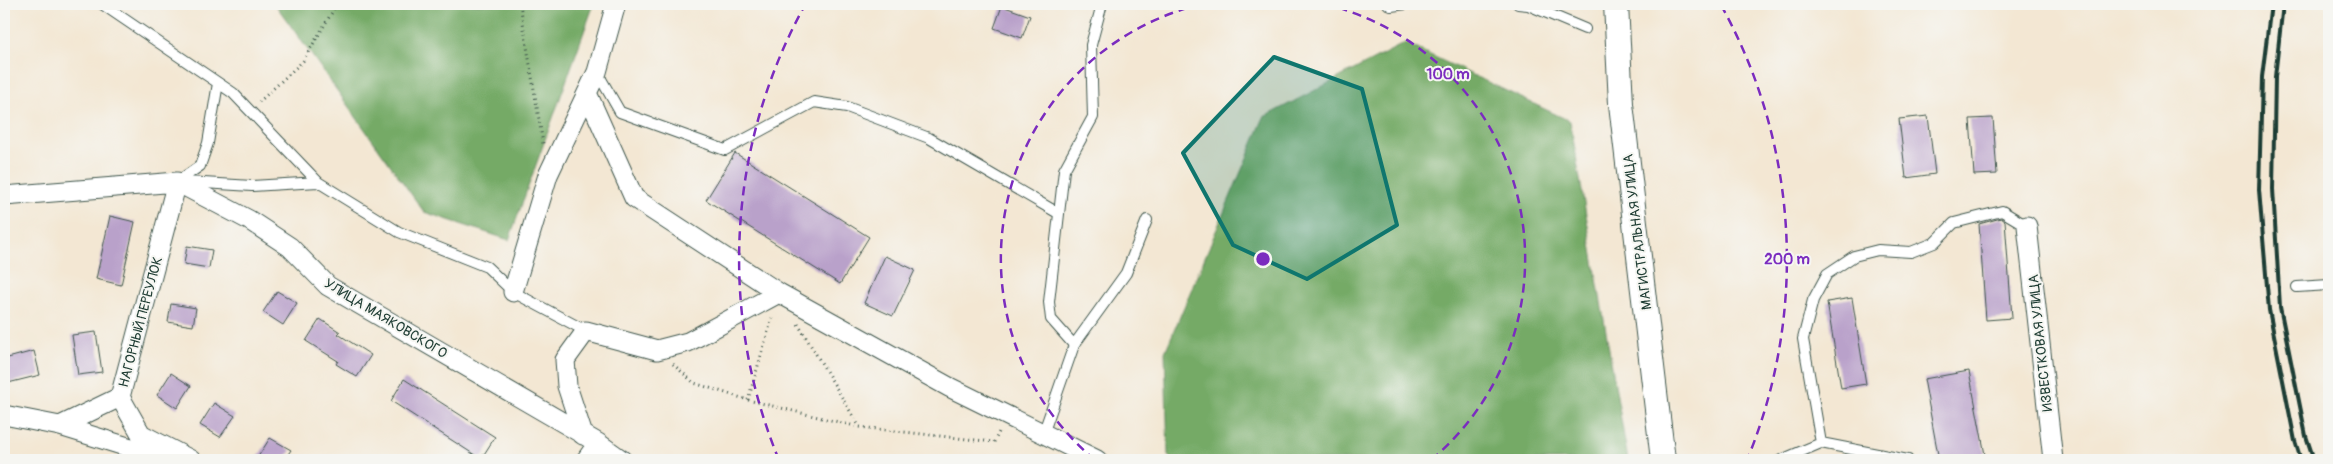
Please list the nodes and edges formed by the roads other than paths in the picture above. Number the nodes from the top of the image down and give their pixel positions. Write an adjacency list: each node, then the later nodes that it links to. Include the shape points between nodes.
1 (102, 4): 10 (lane)
2 (616, 4): 9 (street)
3 (1102, 4): 15 (lane, via 1091,46 1093,117 1064,170)
4 (1388, 4): 5 (lane)
5 (1406, 4)
6 (1518, 4): 8 (lane, via 1528,5)
7 (1616, 4): 35 (street, МАГИСТРАЛЬНАЯ УЛИЦА, via 1621,104)
8 (1585, 29)
9 (597, 72): 11 (street); 15 (lane, via 620,112 725,150 814,102 848,108 929,138)
10 (218, 83): 12 (lane, via 208,143 200,166); 13 (lane, via 233,93)
11 (588, 95): 20 (street, via 548,175); 21 (street, via 634,198)
12 (177, 182): 13 (lane, via 252,186); 14 (street); 24 (street, НАГОРНЫЙ ПЕРЕУЛОК); 28 (street, УЛИЦА МАЯКОВСКОГО, via 249,220 290,247 328,286)
13 (318, 182): 20 (lane, via 399,232 487,267)
14 (4, 196)
15 (1058, 213): 23 (lane, via 1049,302 1051,319)
16 (1147, 220): 23 (lane, via 1126,273)
17 (2027, 226): 29 (lane, via 2002,211 1978,216 1954,223 1934,243 1911,252 1878,250 1854,256 1827,274 1813,300 1803,339); 38 (street, ИЗВЕСТКОВАЯ УЛИЦА)
18 (2329, 285): 19 (lane)
19 (2297, 287)
20 (512, 292): 22 (lane)
21 (779, 293): 22 (street, via 688,342 657,350); 27 (street, via 949,387)
22 (586, 331): 28 (street, via 566,360 567,386)
23 (1074, 345): 27 (lane)
24 (120, 397): 26 (street, НАГОРНЫЙ ПЕРЕУЛОК); 31 (street, via 141,434)
25 (4, 415): 26 (street)
26 (60, 426): 30 (street)
27 (1043, 434): 34 (street)
28 (591, 439): 32 (street); 33 (street, УЛИЦА МАЯКОВСКОГО)
29 (1821, 443): 36 (lane); 37 (lane)
30 (170, 460)
31 (191, 460)
32 (586, 460)
33 (622, 460)
34 (1096, 460)
35 (1663, 460)
36 (1781, 460)
37 (1908, 460)
38 (2054, 460)

